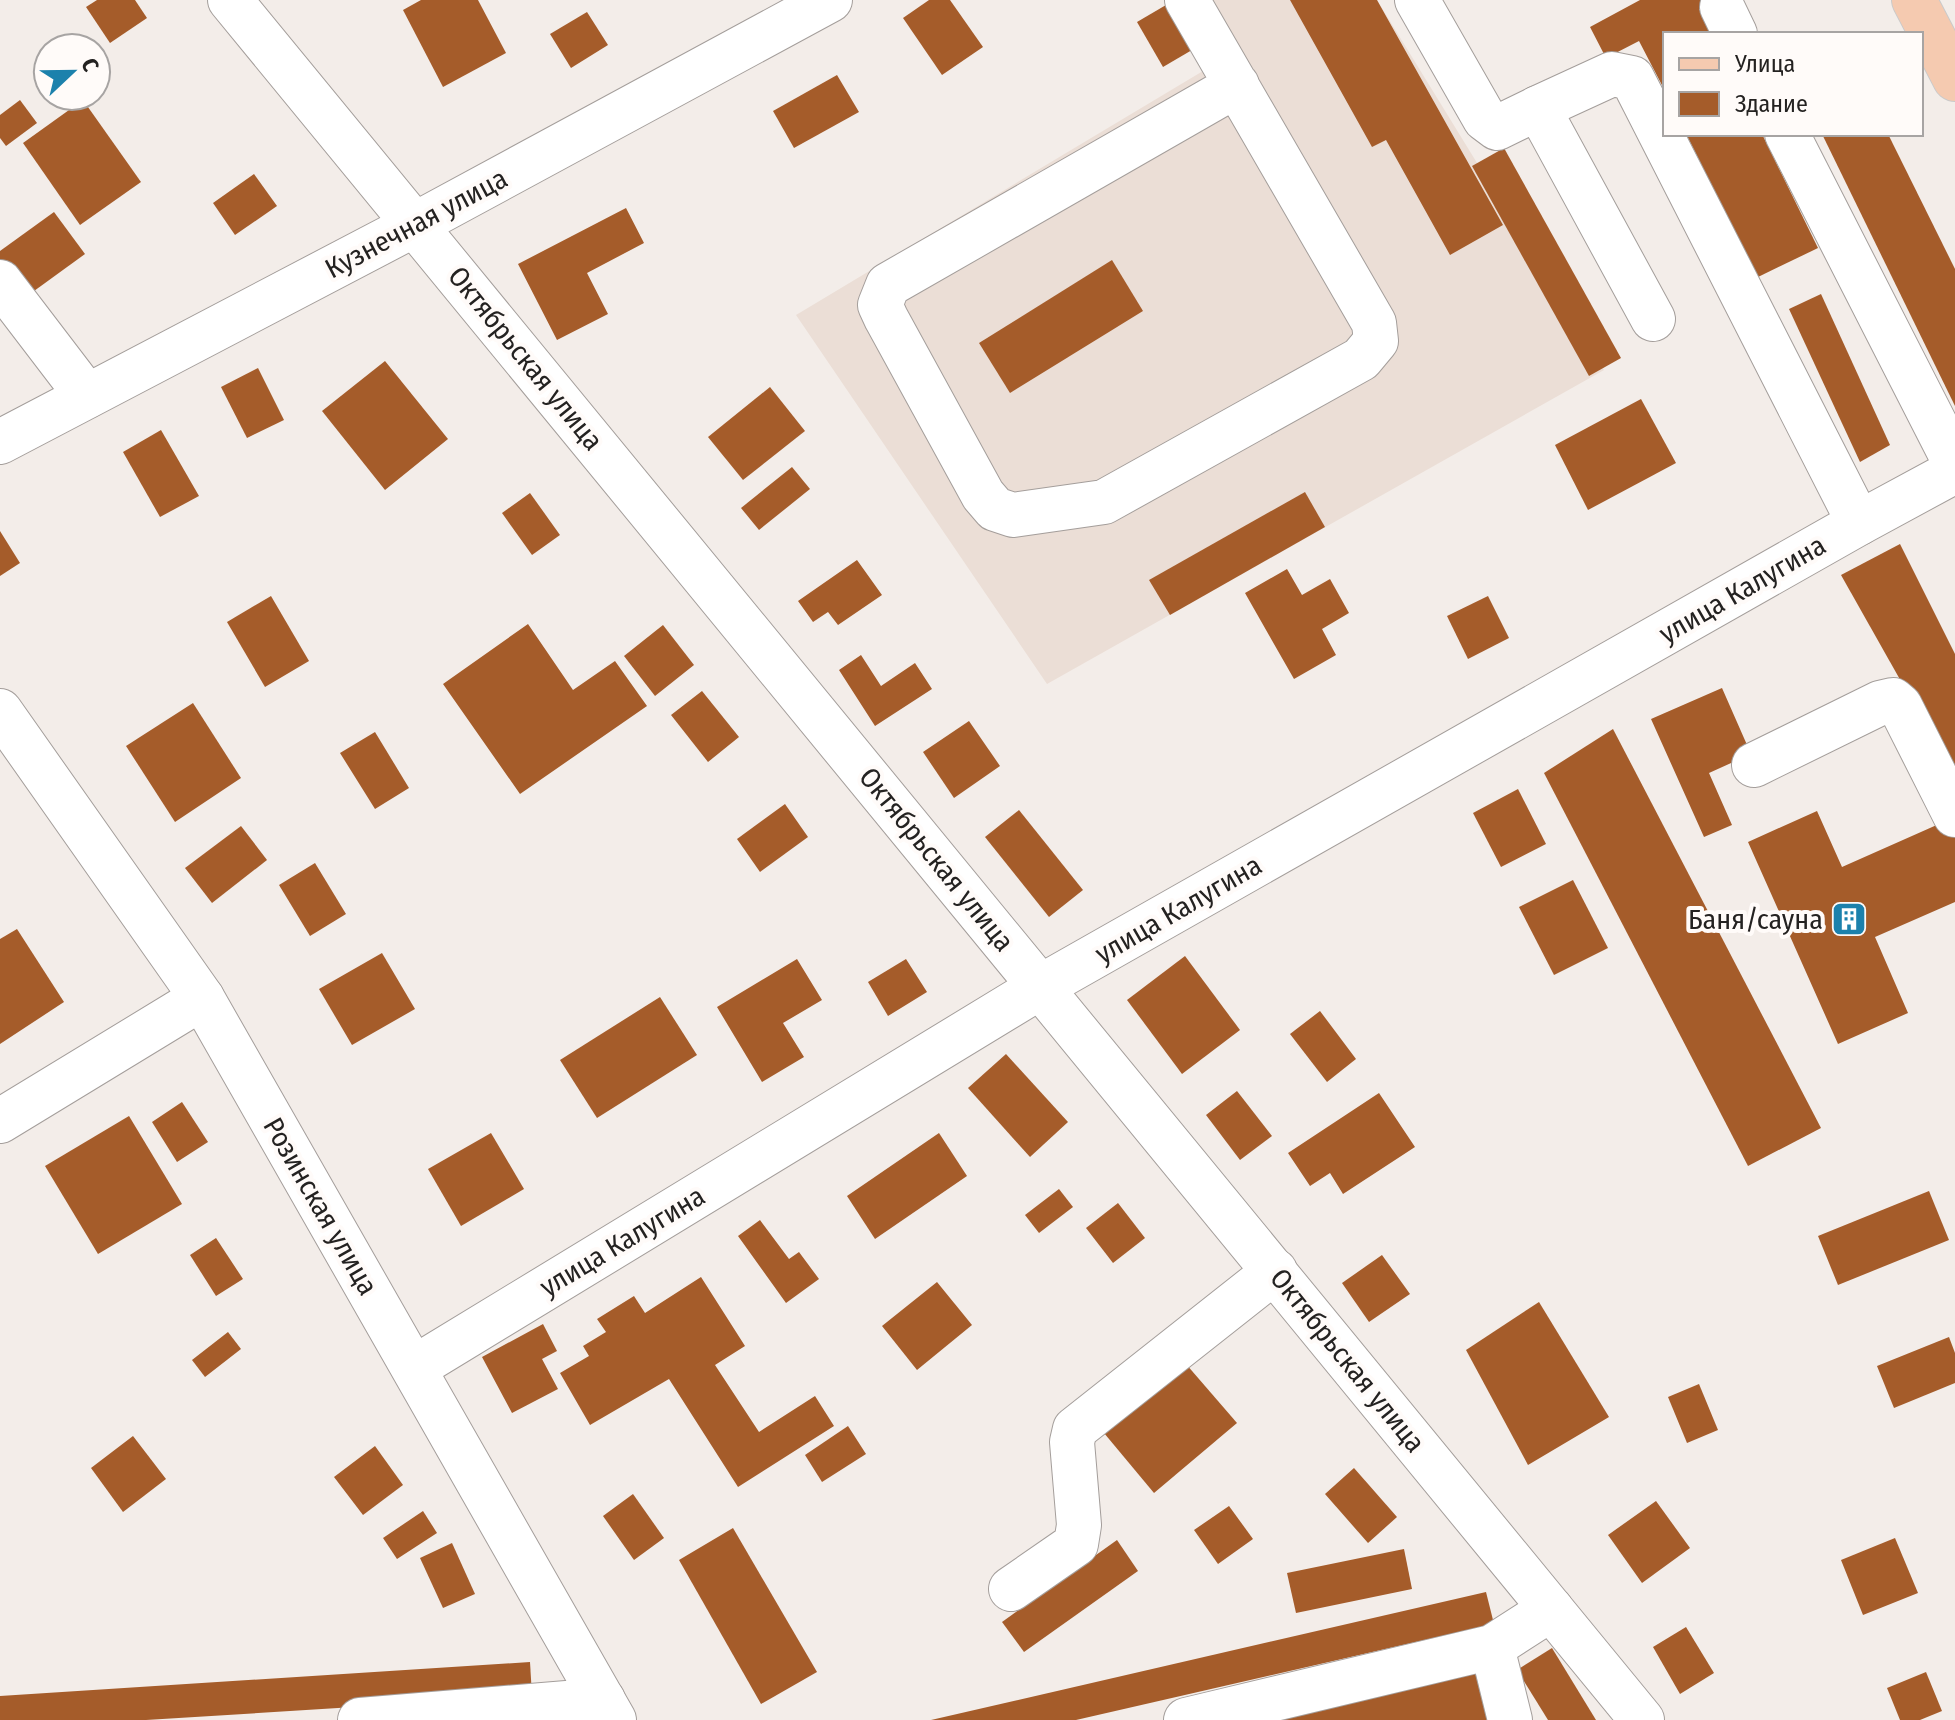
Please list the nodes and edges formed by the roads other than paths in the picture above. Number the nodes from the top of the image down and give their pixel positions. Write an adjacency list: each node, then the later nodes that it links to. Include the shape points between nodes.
1 (230, 0): 10 (street, Октябрьская улица)
2 (830, 0): 10 (street, Кузнечная улица)
3 (1187, 0): 7 (street)
4 (1417, 0): 8 (street, via 1485,119 1497,128)
5 (1914, 0): 6 (main road)
6 (1955, 79)
7 (1237, 85): 7 (street, via 1374,323 1376,341 1361,359 1104,502 1013,515 995,509 886,318 880,305 888,285)
8 (1538, 108): 12 (street); 17 (street, via 1612,74 1632,78)
9 (1788, 136): 15 (street)
10 (416, 224): 13 (street, Кузнечная улица); 21 (street, Октябрьская улица)
11 (0, 282): 13 (street)
12 (1653, 319)
13 (87, 396): 14 (street, Кузнечная улица)
14 (0, 442)
15 (1955, 463)
16 (1955, 471): 17 (street, улица Калугина)
17 (1859, 523): 21 (street, улица Калугина)
18 (0, 711): 22 (street, Розинская улица)
19 (1754, 765): 20 (street, via 1893,700)
20 (1955, 815)
21 (1042, 986): 24 (street, Октябрьская улица); 25 (street, улица Калугина)
22 (202, 998): 23 (street); 25 (street, Розинская улица)
23 (0, 1121)
24 (1275, 1271): 26 (street, via 1075,1429 1076,1544); 27 (street, Октябрьская улица)
25 (414, 1368): 29 (street, Розинская улица)
26 (1011, 1589)
27 (1551, 1609): 28 (street); 33 (street, Октябрьская улица)
28 (1492, 1647): 31 (street); 32 (street)
29 (608, 1710): 30 (street)
30 (360, 1720)
31 (1186, 1720)
32 (1510, 1720)
33 (1642, 1720)

